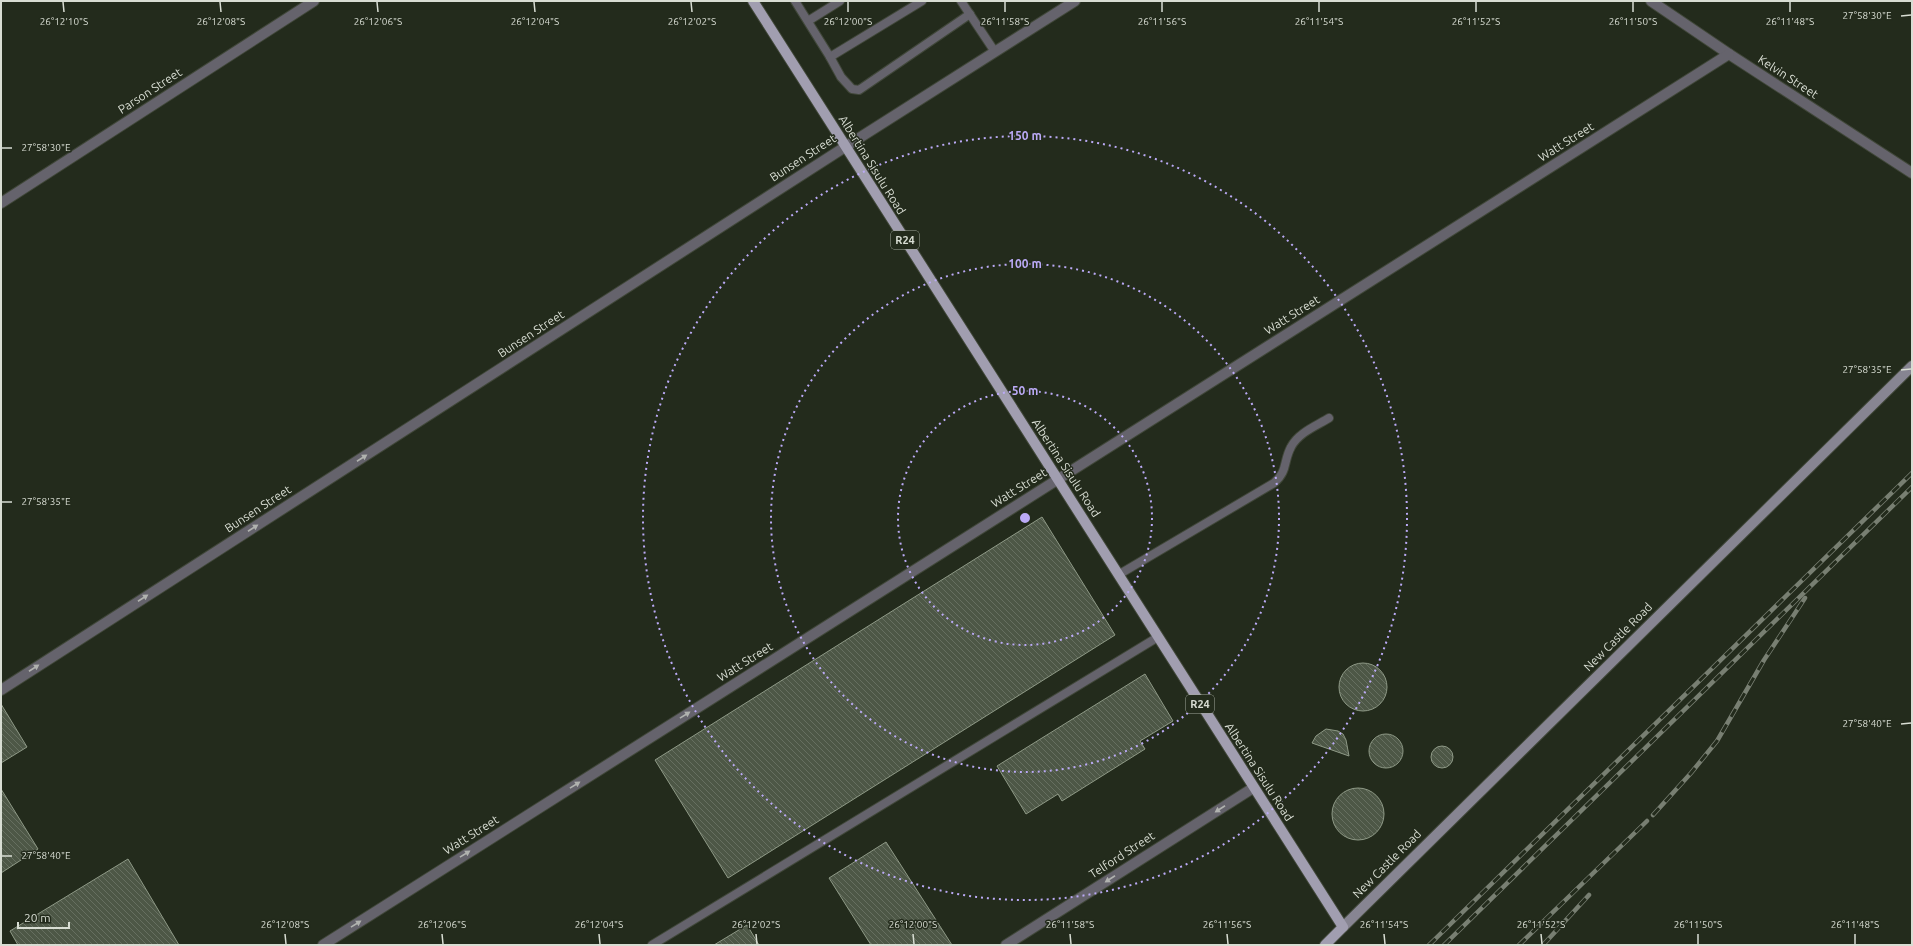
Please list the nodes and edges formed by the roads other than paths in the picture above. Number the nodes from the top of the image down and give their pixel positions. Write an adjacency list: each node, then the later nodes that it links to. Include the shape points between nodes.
1 (314, 1): 16 (street, Parson Street)
2 (753, 1): 14 (main road, Albertina Sisulu Road / R24)
3 (795, 1): 10 (lane)
4 (840, 1): 10 (lane)
5 (922, 1): 13 (lane)
6 (961, 1): 9 (lane)
7 (1076, 1): 11 (street, Bunsen Street)
8 (1651, 1): 12 (street, Kelvin Street)
9 (970, 14): 11 (lane); 13 (lane, via 859,90 852,89)
10 (808, 21): 13 (lane)
11 (995, 52): 14 (street, Bunsen Street)
12 (1729, 54): 15 (street, Kelvin Street); 19 (street, Watt Street)
13 (830, 57)
14 (845, 147): 19 (main road, Albertina Sisulu Road / R24); 22 (street, Bunsen Street, one-way to 14)
15 (1912, 173)
16 (1, 203)
17 (1912, 366): 24 (street, New Castle Road)
18 (1329, 418): 20 (lane, via 1297,438 1291,446 1281,477 1274,483)
19 (1057, 479): 20 (main road, Albertina Sisulu Road / R24); 25 (street, Watt Street, one-way to 19)
20 (1118, 575): 21 (main road, Albertina Sisulu Road / R24)
21 (1158, 637): 23 (main road, Albertina Sisulu Road / R24); 26 (lane)
22 (1, 690)
23 (1253, 788): 24 (main road, Albertina Sisulu Road / R24); 27 (street, Telford Street, one-way to 27)
24 (1343, 927): 28 (main road)
25 (323, 945)
26 (652, 945)
27 (1006, 945)
28 (1325, 945)

